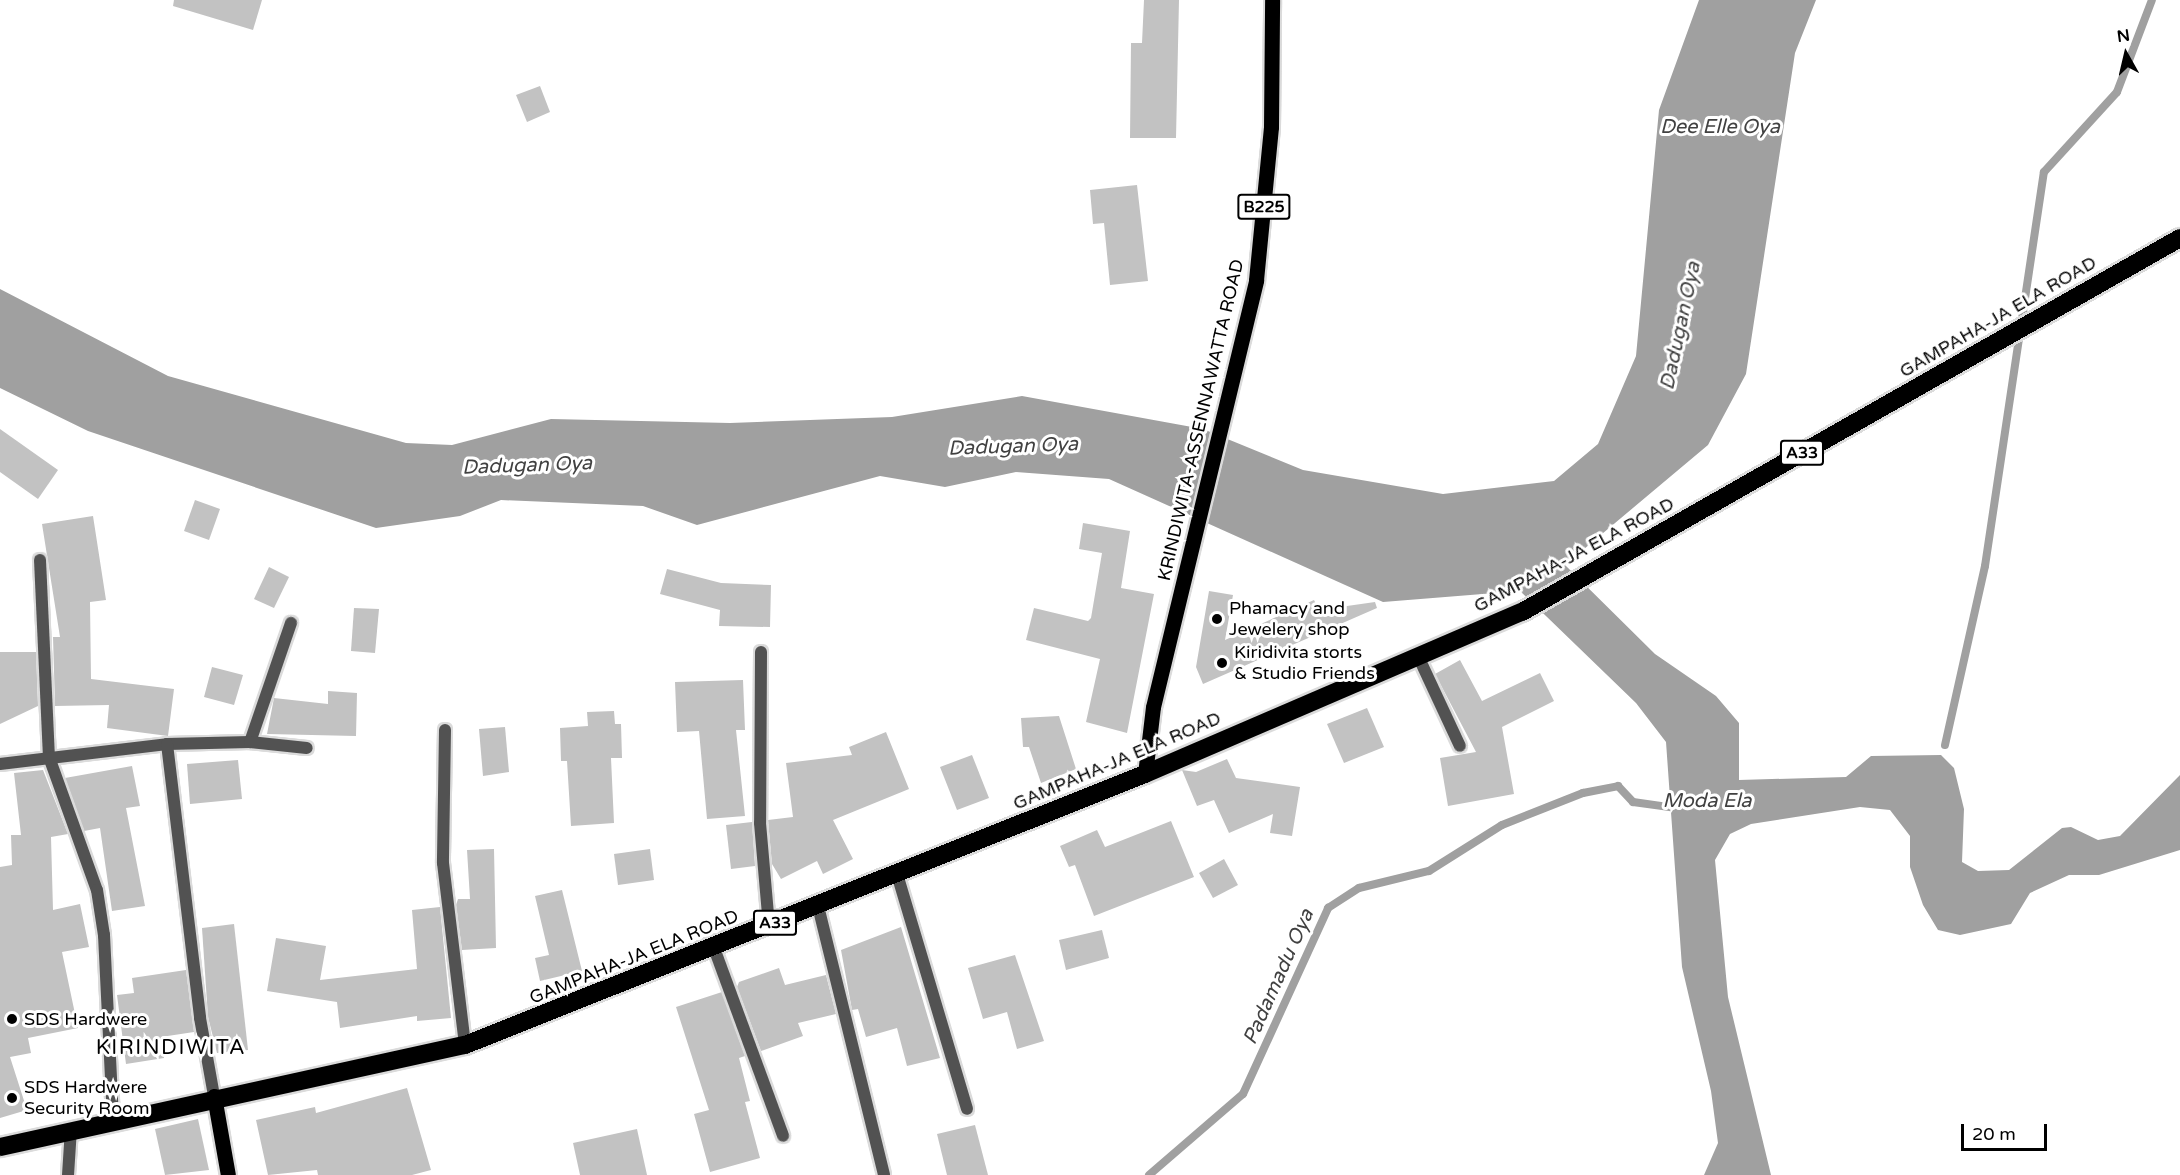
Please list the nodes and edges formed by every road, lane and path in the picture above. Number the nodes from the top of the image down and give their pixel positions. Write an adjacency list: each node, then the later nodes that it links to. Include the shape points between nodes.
1 (1272, 0): 14 (main road, KRINDIWITA-ASSENNAWATTA ROAD / B225, via 1271,127 1257,280 1153,707)
2 (2180, 238): 6 (highway, GAMPAHA-JA ELA ROAD / A33, via 1522,612)
3 (40, 560): 12 (street)
4 (291, 623): 8 (street)
5 (761, 652): 17 (street, via 760,823)
6 (1418, 656): 10 (street); 14 (highway, GAMPAHA-JA ELA ROAD / A33)
7 (445, 730): 19 (street, via 443,863)
8 (250, 742): 9 (street); 11 (street)
9 (167, 744): 12 (street); 20 (street, via 200,1018)
10 (1460, 746)
11 (307, 748)
12 (49, 757): 13 (street); 22 (street, via 97,890 104,935)
13 (0, 764)
14 (1145, 774): 15 (highway, GAMPAHA-JA ELA ROAD / A33)
15 (897, 874): 16 (highway, GAMPAHA-JA ELA ROAD / A33); 21 (street)
16 (818, 906): 17 (highway, GAMPAHA-JA ELA ROAD / A33); 28 (street)
17 (769, 926): 18 (highway, GAMPAHA-JA ELA ROAD / A33)
18 (714, 948): 19 (highway, GAMPAHA-JA ELA ROAD / A33); 24 (street)
19 (465, 1045): 20 (highway, GAMPAHA-JA ELA ROAD / A33, via 315,1080)
20 (214, 1096): 22 (highway, GAMPAHA-JA ELA ROAD / A33); 27 (main road)
21 (967, 1109)
22 (113, 1119): 23 (highway, GAMPAHA-JA ELA ROAD / A33)
23 (71, 1129): 25 (highway, GAMPAHA-JA ELA ROAD / A33); 26 (street)
24 (783, 1136)
25 (0, 1147)
26 (68, 1175)
27 (228, 1175)
28 (885, 1175)

